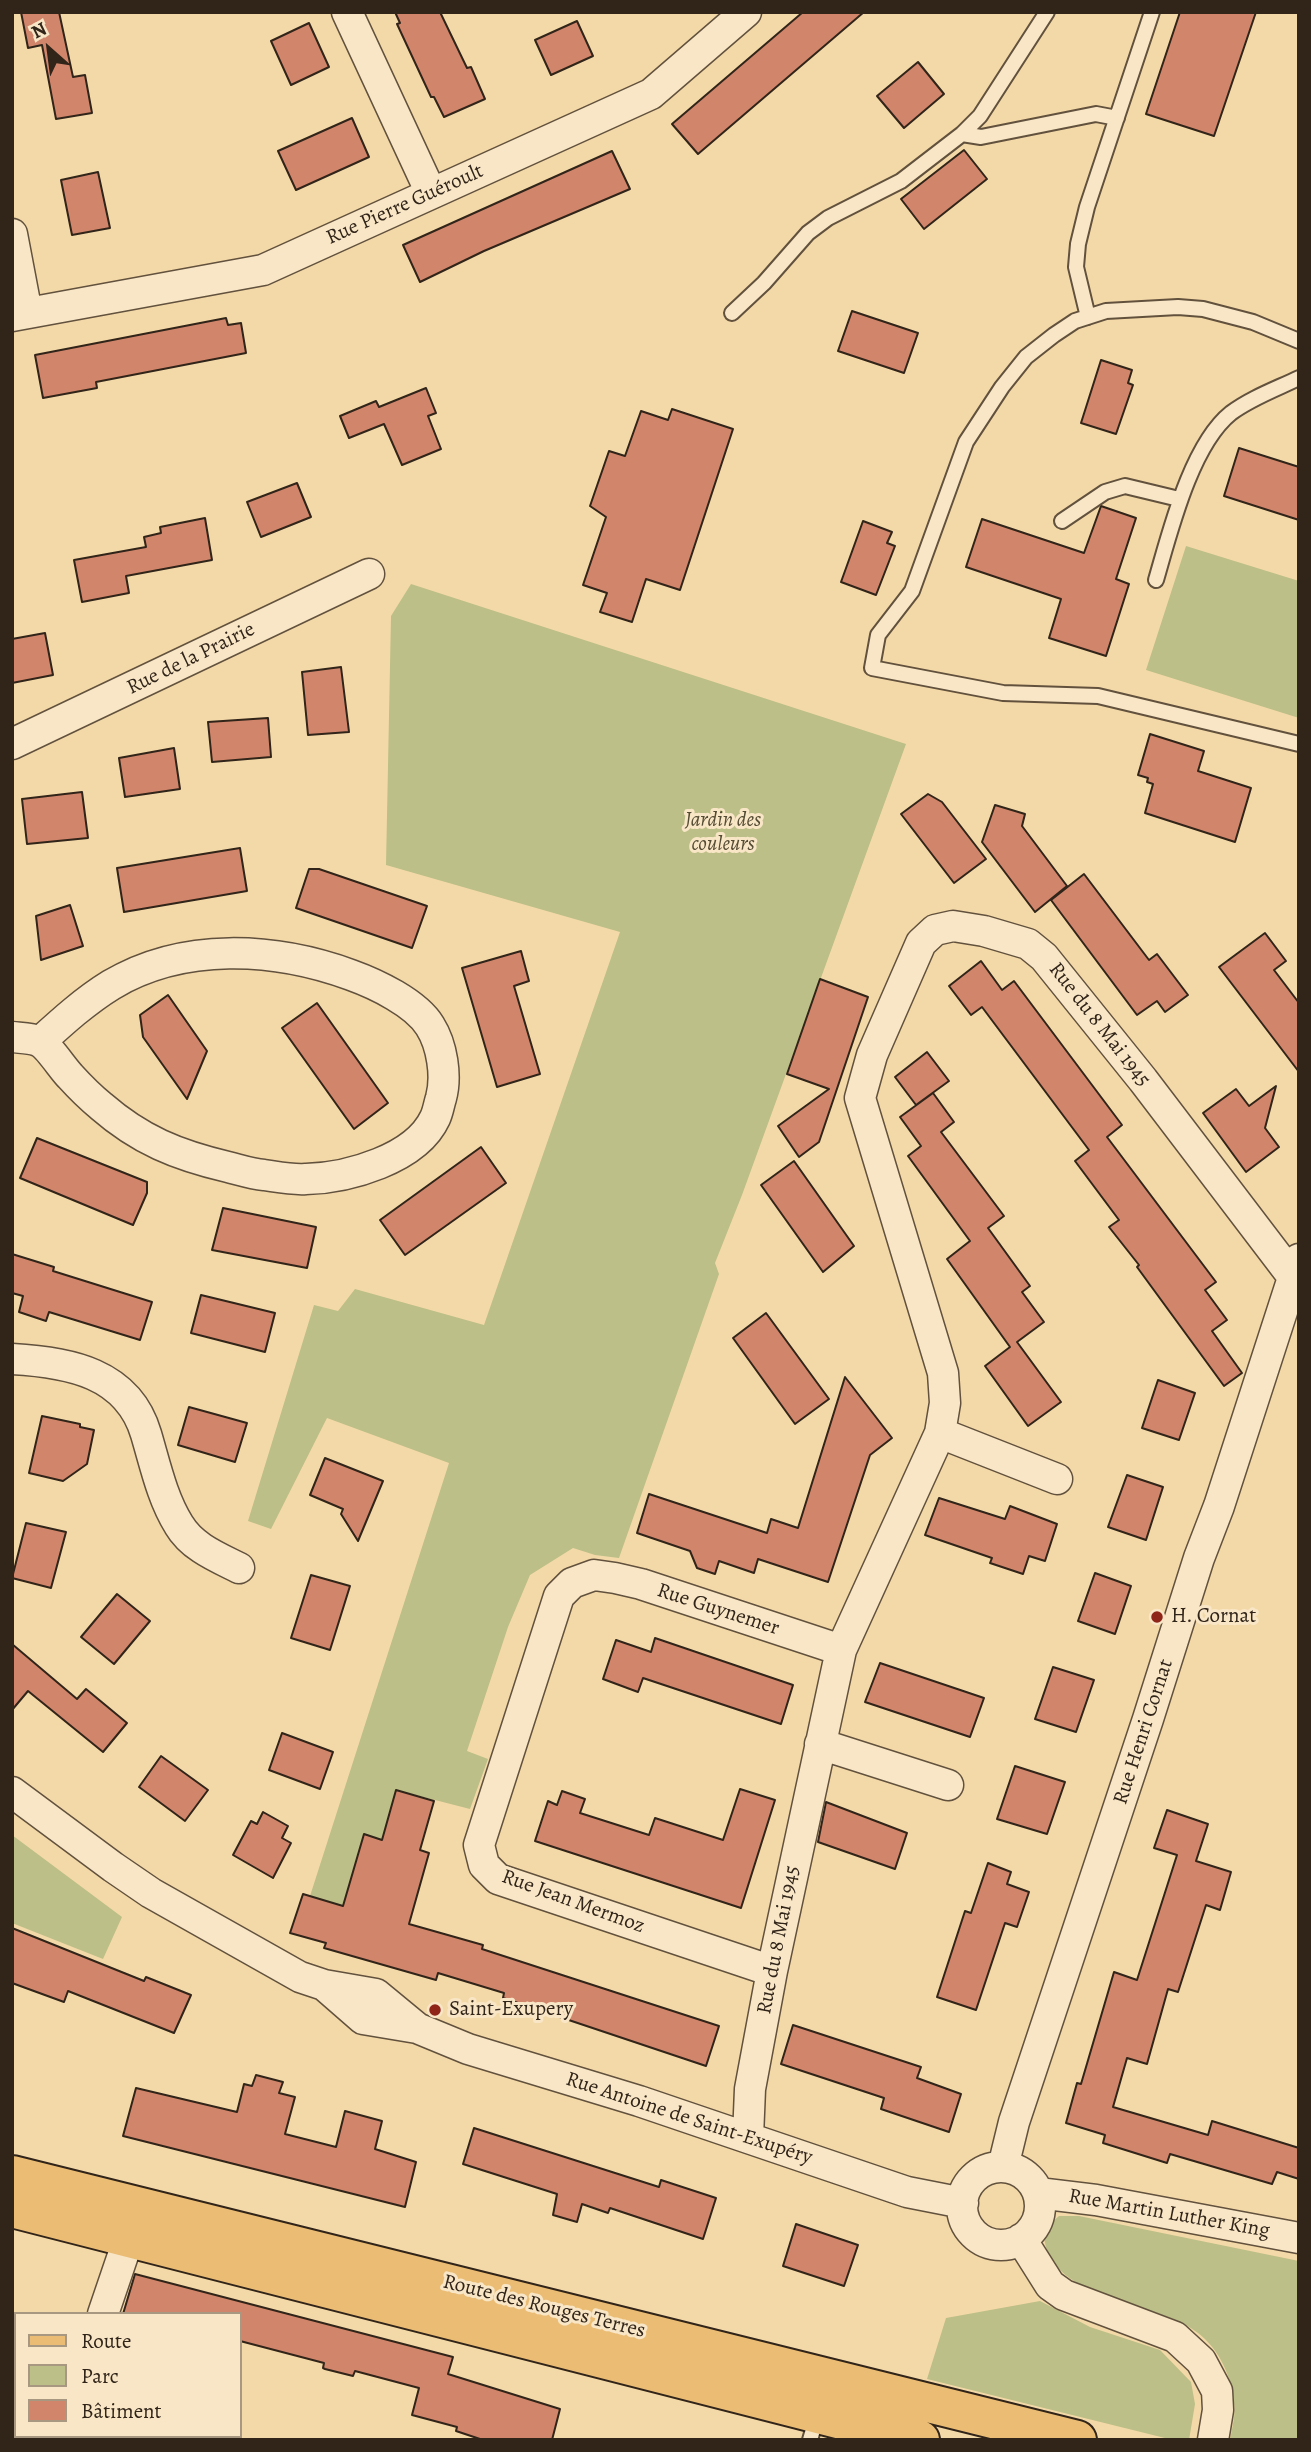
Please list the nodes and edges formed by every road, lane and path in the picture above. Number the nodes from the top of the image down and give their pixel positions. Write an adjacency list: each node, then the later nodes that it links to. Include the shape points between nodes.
1 (347, 12): 7 (street)
2 (746, 12): 7 (street, Rue Pierre Guéroult, via 651,94)
3 (1047, 12): 6 (lane, via 979,116)
4 (1152, 12): 5 (lane)
5 (1117, 118): 6 (lane, via 1096,114 981,137); 11 (lane, via 1078,244 1076,267)
6 (961, 134): 9 (lane, via 901,181 808,233)
7 (431, 192): 10 (street, Rue Pierre Guéroult, via 262,270)
8 (12, 234): 10 (street, Rue Pierre Guéroult)
9 (732, 313)
10 (20, 315)
11 (1088, 317): 12 (lane, via 1139,308 1203,309 1253,321); 19 (lane, via 1075,321 1026,358 982,416 967,442 912,591 878,635 872,668 1003,692 1098,696)
12 (1299, 341)
13 (1299, 378): 14 (lane, via 1229,415 1212,433)
14 (1179, 499): 15 (lane, via 1125,486 1105,492); 17 (lane)
15 (1062, 521)
16 (369, 574): 18 (street, Rue de la Prairie)
17 (1156, 580)
18 (12, 744)
19 (1299, 744)
20 (26, 1039): 20 (street, via 132,1131 166,1149 259,1175 306,1180 389,1160 417,1142 435,1119 444,1087 440,1052 430,1025 400,998 316,962 278,956 178,958 111,985)
21 (1296, 1268): 23 (street, Rue du 8 Mai 1945, via 1044,957 1028,944 984,931 953,926 935,930 920,943 872,1055 860,1098 943,1373); 33 (street, Rue Henri Cornat, via 1008,2139)
22 (12, 1359): 25 (street, via 78,1369 113,1383 133,1403 179,1526 203,1550)
23 (940, 1433): 24 (street); 27 (street, Rue du 8 Mai 1945)
24 (1056, 1479)
25 (239, 1568)
26 (594, 1575): 27 (street, Rue Guynemer, via 641,1584); 31 (street, Rue Jean Mermoz, via 572,1583 559,1596 479,1845 484,1865 498,1878)
27 (841, 1650): 28 (street, Rue du 8 Mai 1945)
28 (820, 1744): 29 (street); 31 (street, Rue du 8 Mai 1945)
29 (948, 1785)
30 (12, 1793): 32 (street, Rue Antoine de Saint-Exupéry, via 151,1893 300,1977 324,1985 363,2019 417,2028 468,2049)
31 (772, 1971): 32 (street, Rue du 8 Mai 1945, via 750,2089)
32 (748, 2137): 36 (street, Rue Antoine de Saint-Exupéry, via 907,2192)
33 (1003, 2167): 35 (street, via 1025,2174); 36 (street, via 971,2180)
34 (12, 2175): 38 (main road, Route des Rouges Terres)
35 (1038, 2193): 39 (street, Rue Martin Luther King); 40 (street, via 1038,2219)
36 (962, 2203): 40 (street, via 968,2226 986,2242 1010,2244)
37 (12, 2208): 38 (main road, Route des Rouges Terres)
38 (134, 2223): 41 (street); 42 (main road, Route des Rouges Terres)
39 (1299, 2238)
40 (1021, 2239): 45 (street, via 1050,2285 1064,2295 1175,2337 1202,2361 1217,2390)
41 (104, 2312)
42 (818, 2404): 43 (main road, Route des Rouges Terres); 44 (main road, Route des Rouges Terres)
43 (920, 2440)
44 (1077, 2440)
45 (1213, 2440)

